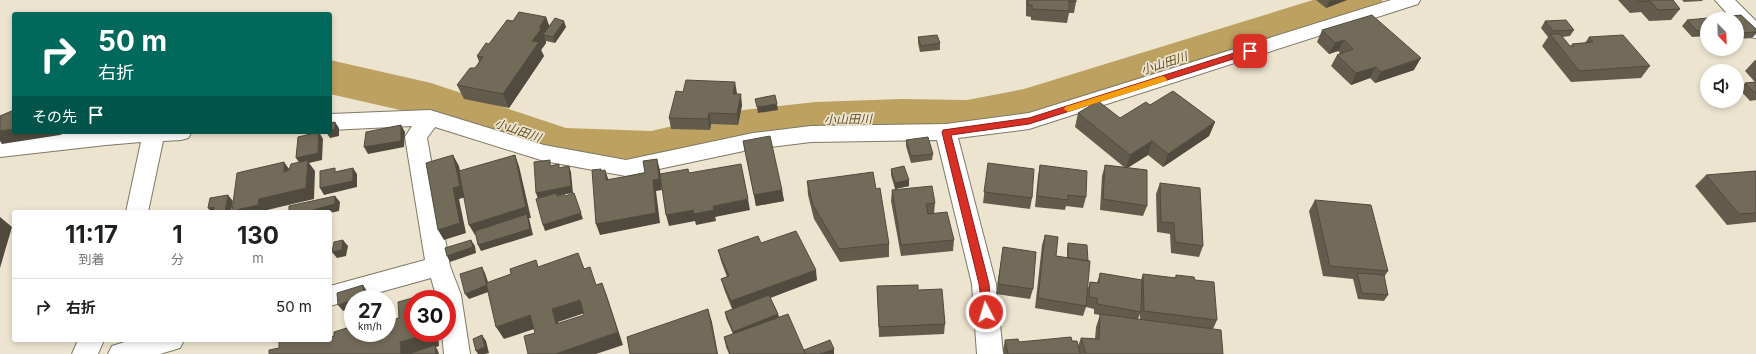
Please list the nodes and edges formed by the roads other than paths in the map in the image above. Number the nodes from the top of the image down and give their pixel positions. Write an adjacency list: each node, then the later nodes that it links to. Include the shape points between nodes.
1 (1411, 0): 6 (street, via 1029,121)
2 (1724, 0): 3 (street)
3 (1756, 32)
4 (430, 118): 5 (street); 6 (street, via 544,153 626,168 753,141 811,134); 10 (street, via 416,137)
5 (332, 122)
6 (946, 132): 17 (street, via 984,284)
7 (154, 134): 8 (street); 9 (street)
8 (0, 149)
9 (137, 210)
10 (438, 266): 11 (street); 16 (street, via 449,295)
11 (332, 295)
12 (90, 342): 14 (street)
13 (165, 342): 15 (street)
14 (85, 354)
15 (121, 354)
16 (457, 354)
17 (990, 354)

